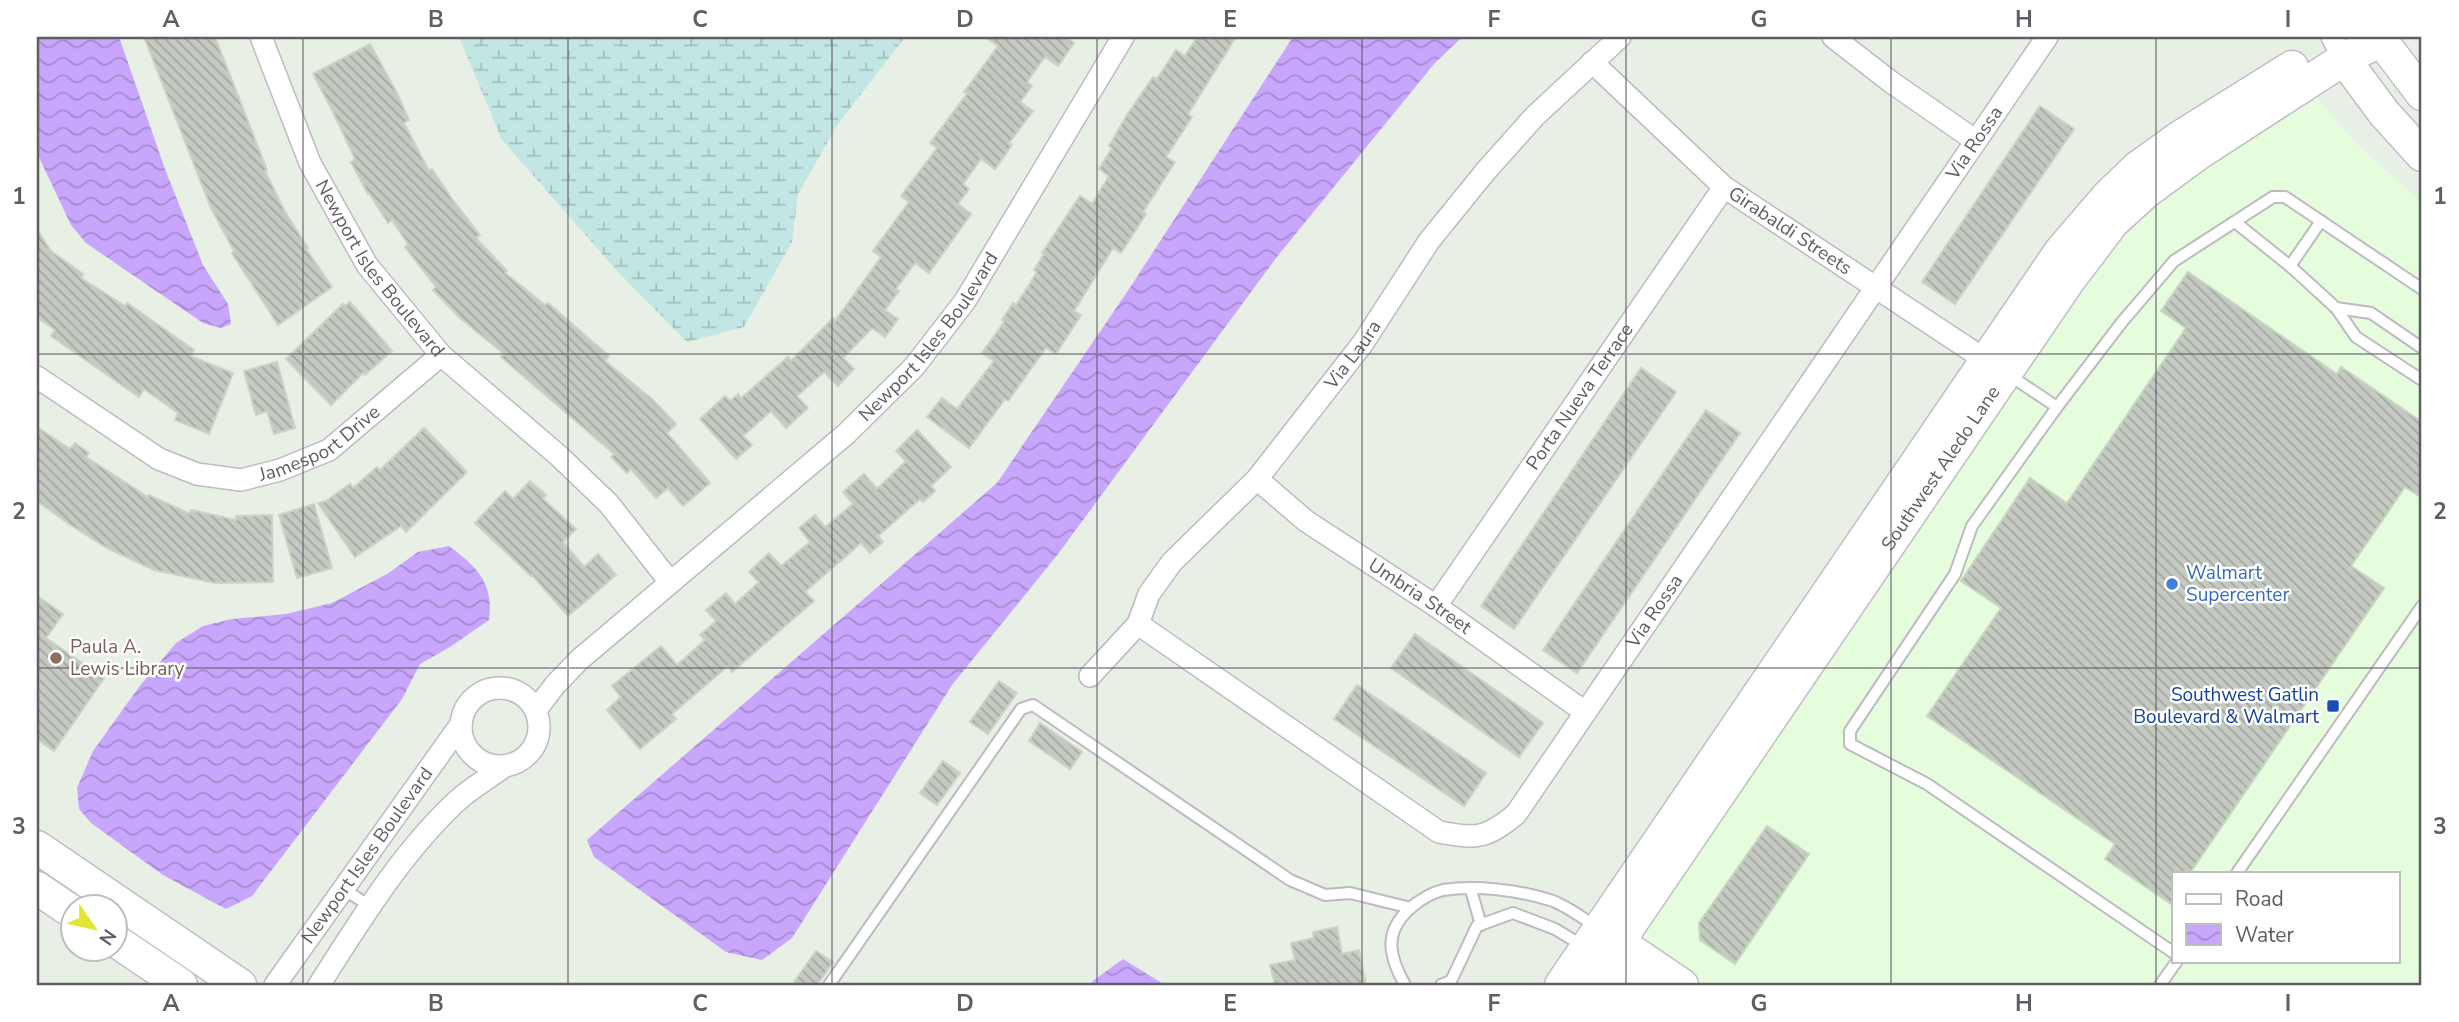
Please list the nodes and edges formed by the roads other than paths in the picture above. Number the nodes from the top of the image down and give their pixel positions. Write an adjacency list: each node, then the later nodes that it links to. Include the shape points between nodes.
1 (261, 37): 20 (street, Newport Isles Boulevard, via 310,163 367,265)
2 (1123, 37): 26 (street, Newport Isles Boulevard, via 965,301 914,367 846,433)
3 (1620, 37): 8 (street, Via Laura)
4 (1833, 37): 10 (street)
5 (2047, 37): 10 (street, Via Rossa)
6 (2380, 38): 7 (street, Southwest Aledo Lane); 9 (street)
7 (2339, 44): 11 (street, via 2384,113); 21 (street, Southwest Aledo Lane, via 2113,222)
8 (1592, 62): 12 (street, Girabaldi Streets); 25 (street, Via Laura, via 1535,116 1429,241 1363,342)
9 (2422, 94)
10 (1976, 141): 16 (street, Via Rossa)
11 (2422, 155)
12 (1724, 187): 16 (street, Girabaldi Streets); 27 (street, Porta Nueva Terrace)
13 (2321, 221): 14 (lane, via 2285,197 2273,197); 15 (lane); 17 (lane)
14 (2235, 222): 15 (lane); 24 (lane, via 2174,261)
15 (2290, 266): 18 (lane)
16 (1875, 288): 21 (street, Girabaldi Streets); 34 (street, Via Rossa)
17 (2422, 289)
18 (2336, 308): 19 (lane, via 2371,313); 23 (lane, via 2356,337)
19 (2422, 348)
20 (441, 355): 22 (street, Jamesport Drive, via 329,450 241,480 197,474 159,459); 26 (street, Newport Isles Boulevard, via 609,504)
21 (1996, 367): 24 (lane); 48 (street, Southwest Aledo Lane)
22 (37, 377)
23 (2422, 380)
24 (2057, 407): 47 (lane, via 1972,526 1955,574 1850,731 1850,744 1927,783)
25 (1257, 479): 27 (street, Umbria Street, via 1306,521); 29 (street, Via Laura, via 1172,562 1149,594)
26 (670, 582): 30 (street, Newport Isles Boulevard)
27 (1436, 606): 34 (street, Umbria Street)
28 (2422, 606): 38 (lane)
29 (1138, 624): 31 (street, Via Laura); 34 (street, Via Rossa, via 1439,832 1469,838 1495,831 1516,814)
30 (579, 660): 32 (street, Newport Isles Boulevard); 33 (street, Newport Isles Boulevard)
31 (1090, 676)
32 (520, 693): 33 (street); 35 (street, via 508,688 484,692 472,700)
33 (536, 710): 36 (street, via 539,737 533,749)
34 (1585, 712)
35 (461, 724): 36 (street, via 462,738 472,755 491,766); 40 (street, Newport Isles Boulevard)
36 (505, 766): 43 (street, Newport Isles Boulevard, via 458,800)
37 (37, 847): 52 (street)
38 (2238, 872)
39 (37, 888): 42 (street)
40 (342, 889): 43 (lane); 53 (street, Newport Isles Boulevard)
41 (1471, 890): 44 (lane, via 1426,895); 45 (lane); 48 (lane, via 1503,889 1553,901)
42 (60, 904)
43 (370, 906): 54 (street, Newport Isles Boulevard)
44 (1410, 908): 55 (lane, via 1350,892 1325,895 1290,880 1033,705 1021,709); 56 (lane, via 1391,934 1393,964)
45 (1481, 925): 48 (lane, via 1513,913); 50 (lane)
46 (130, 950): 51 (street)
47 (2172, 952)
48 (1600, 953): 57 (street, Southwest Aledo Lane); 58 (street); 59 (street)
49 (2176, 962): 60 (lane)
50 (1448, 984)
51 (181, 985)
52 (240, 985)
53 (275, 985)
54 (319, 985)
55 (830, 985)
56 (1405, 985)
57 (1561, 985)
58 (1640, 985)
59 (1682, 985)
60 (2160, 985)

